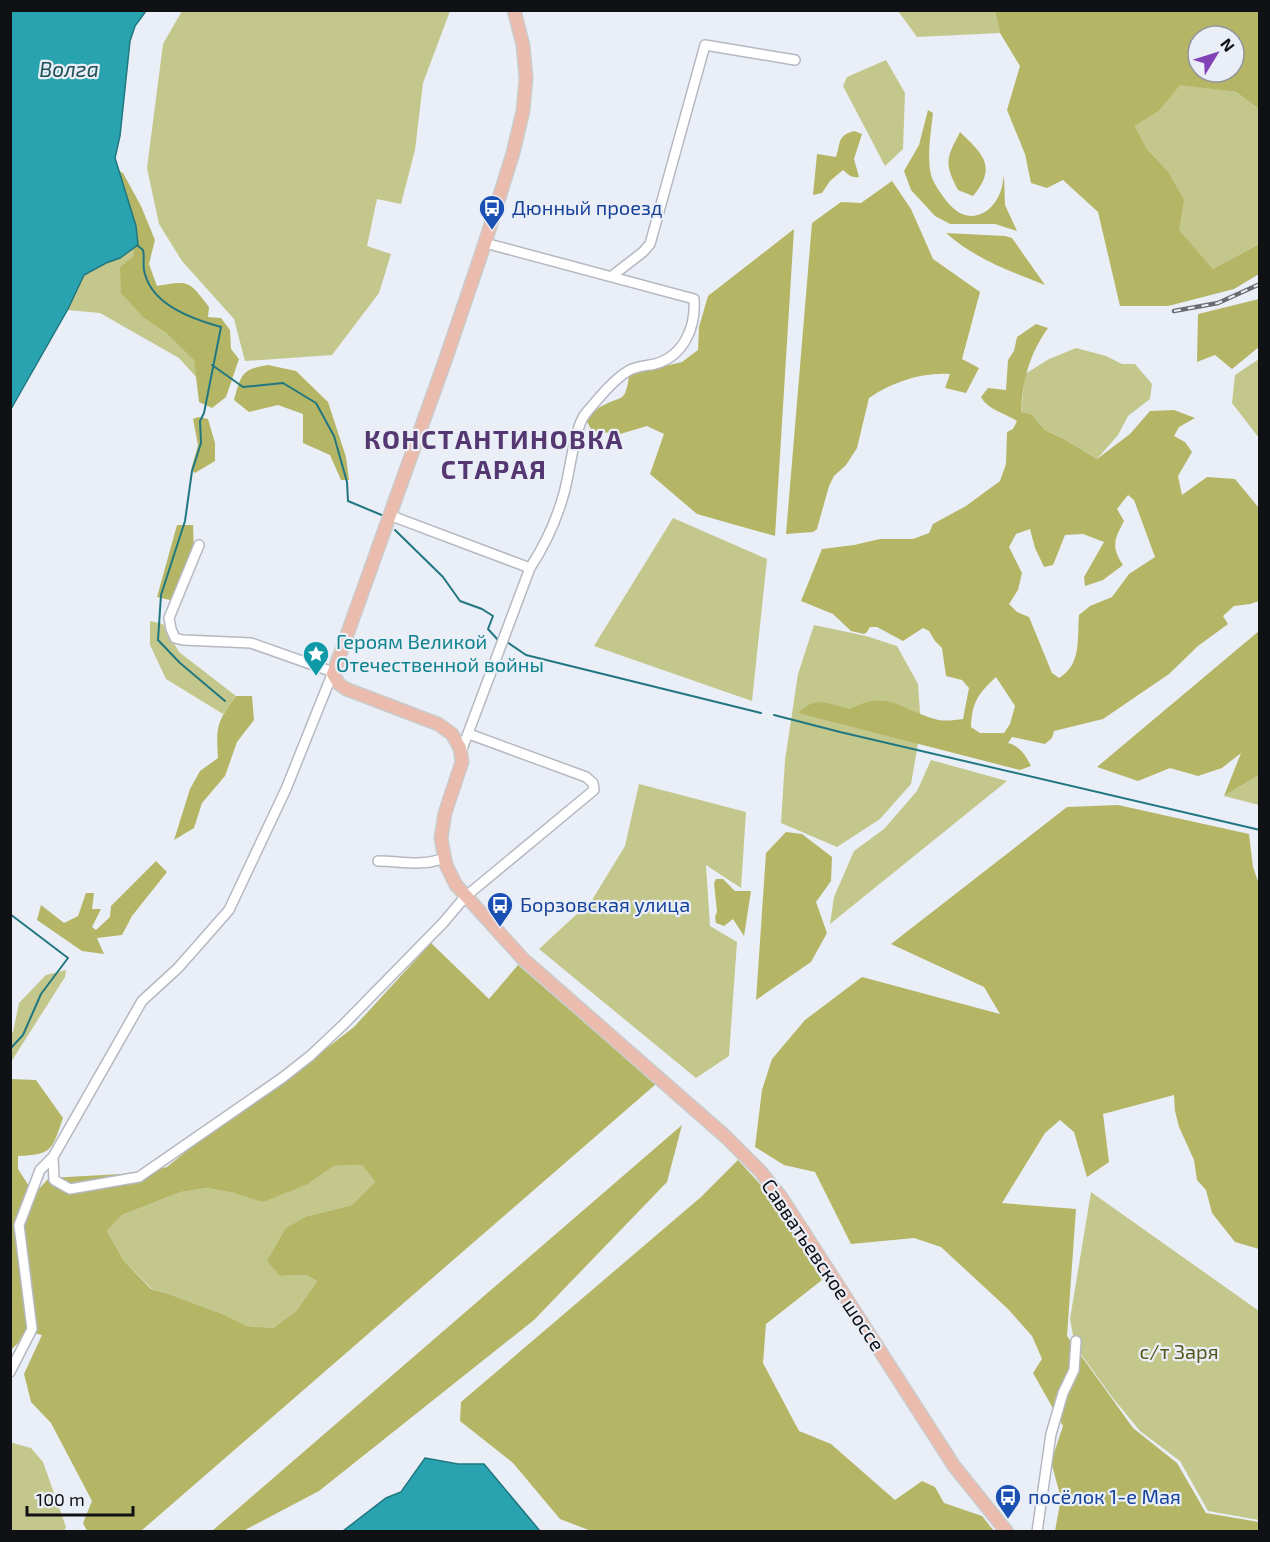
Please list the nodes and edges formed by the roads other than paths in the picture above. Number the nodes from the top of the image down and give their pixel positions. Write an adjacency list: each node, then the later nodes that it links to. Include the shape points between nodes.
1 (514, 10): 3 (main road, via 525,61 524,103)
2 (795, 60): 4 (street, via 705,45 650,244)
3 (485, 243): 4 (street); 5 (main road)
4 (612, 276): 7 (street, via 694,298 687,340 670,357 627,371 583,416 564,493 544,545)
5 (389, 516): 7 (street); 8 (main road)
6 (199, 545): 8 (street, via 169,618 176,638 251,643)
7 (530, 568): 9 (street)
8 (333, 672): 10 (main road, via 346,689 445,728); 14 (street, via 286,789 229,910 178,968 142,1001)
9 (469, 734): 10 (street); 13 (street, via 585,777 594,790)
10 (461, 752): 11 (main road, via 443,823)
11 (444, 858): 12 (street, via 425,864); 13 (main road, Савватьевское шоссе)
12 (378, 861)
13 (465, 897): 14 (street, via 310,1056 140,1177 70,1189 54,1180); 17 (main road, Савватьевское шоссе, via 523,959 726,1137 765,1177 954,1466)
14 (53, 1157): 16 (street, via 40,1170 19,1225 32,1329)
15 (1076, 1341): 18 (street, via 1074,1370 1051,1434)
16 (10, 1372)
17 (1007, 1532)
18 (1037, 1532)

